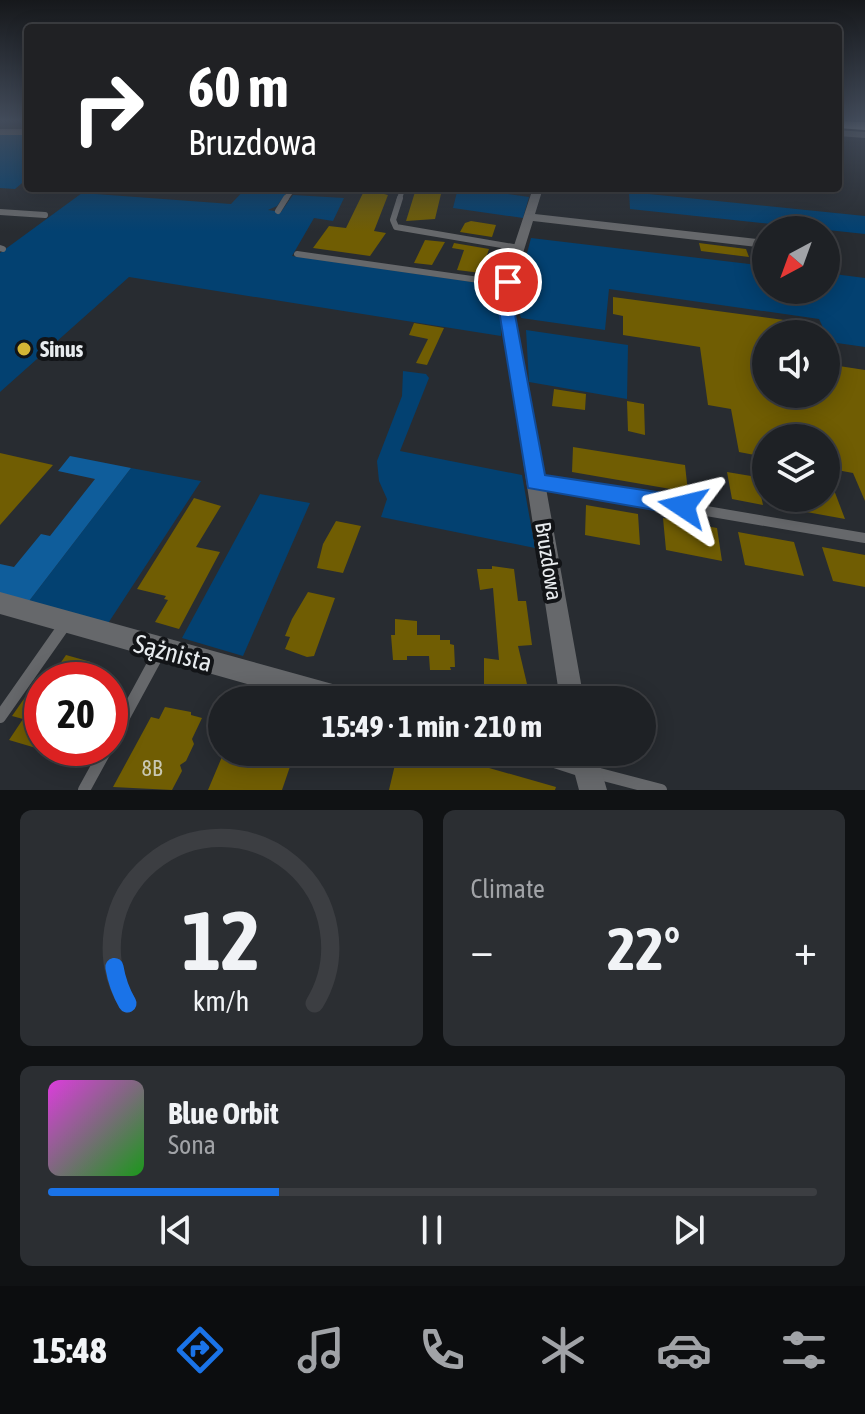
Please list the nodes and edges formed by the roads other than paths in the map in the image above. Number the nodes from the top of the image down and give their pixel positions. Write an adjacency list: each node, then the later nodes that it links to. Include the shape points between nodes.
1 (290, 192): 4 (lane)
2 (402, 192): 9 (lane, via 393,220 396,227)
3 (537, 192): 7 (street, Bruzdowa)
4 (278, 211)
5 (0, 212): 6 (lane)
6 (45, 215)
7 (528, 217): 8 (street); 9 (street, Bruzdowa)
8 (752, 242)
9 (519, 248): 11 (street, Bruzdowa)
10 (297, 254): 11 (lane)
11 (507, 284): 12 (street, Bruzdowa)
12 (536, 482): 13 (lane); 18 (street, Bruzdowa)
13 (865, 538)
14 (0, 603): 15 (street, Sążnista)
15 (66, 623): 16 (street, Sążnista); 20 (lane)
16 (161, 651): 17 (street, Sążnista); 19 (lane)
17 (294, 686)
18 (570, 686)
19 (128, 711)
20 (0, 717)
21 (97, 766): 23 (lane)
22 (587, 769): 24 (lane)
23 (84, 790)
24 (661, 790)

